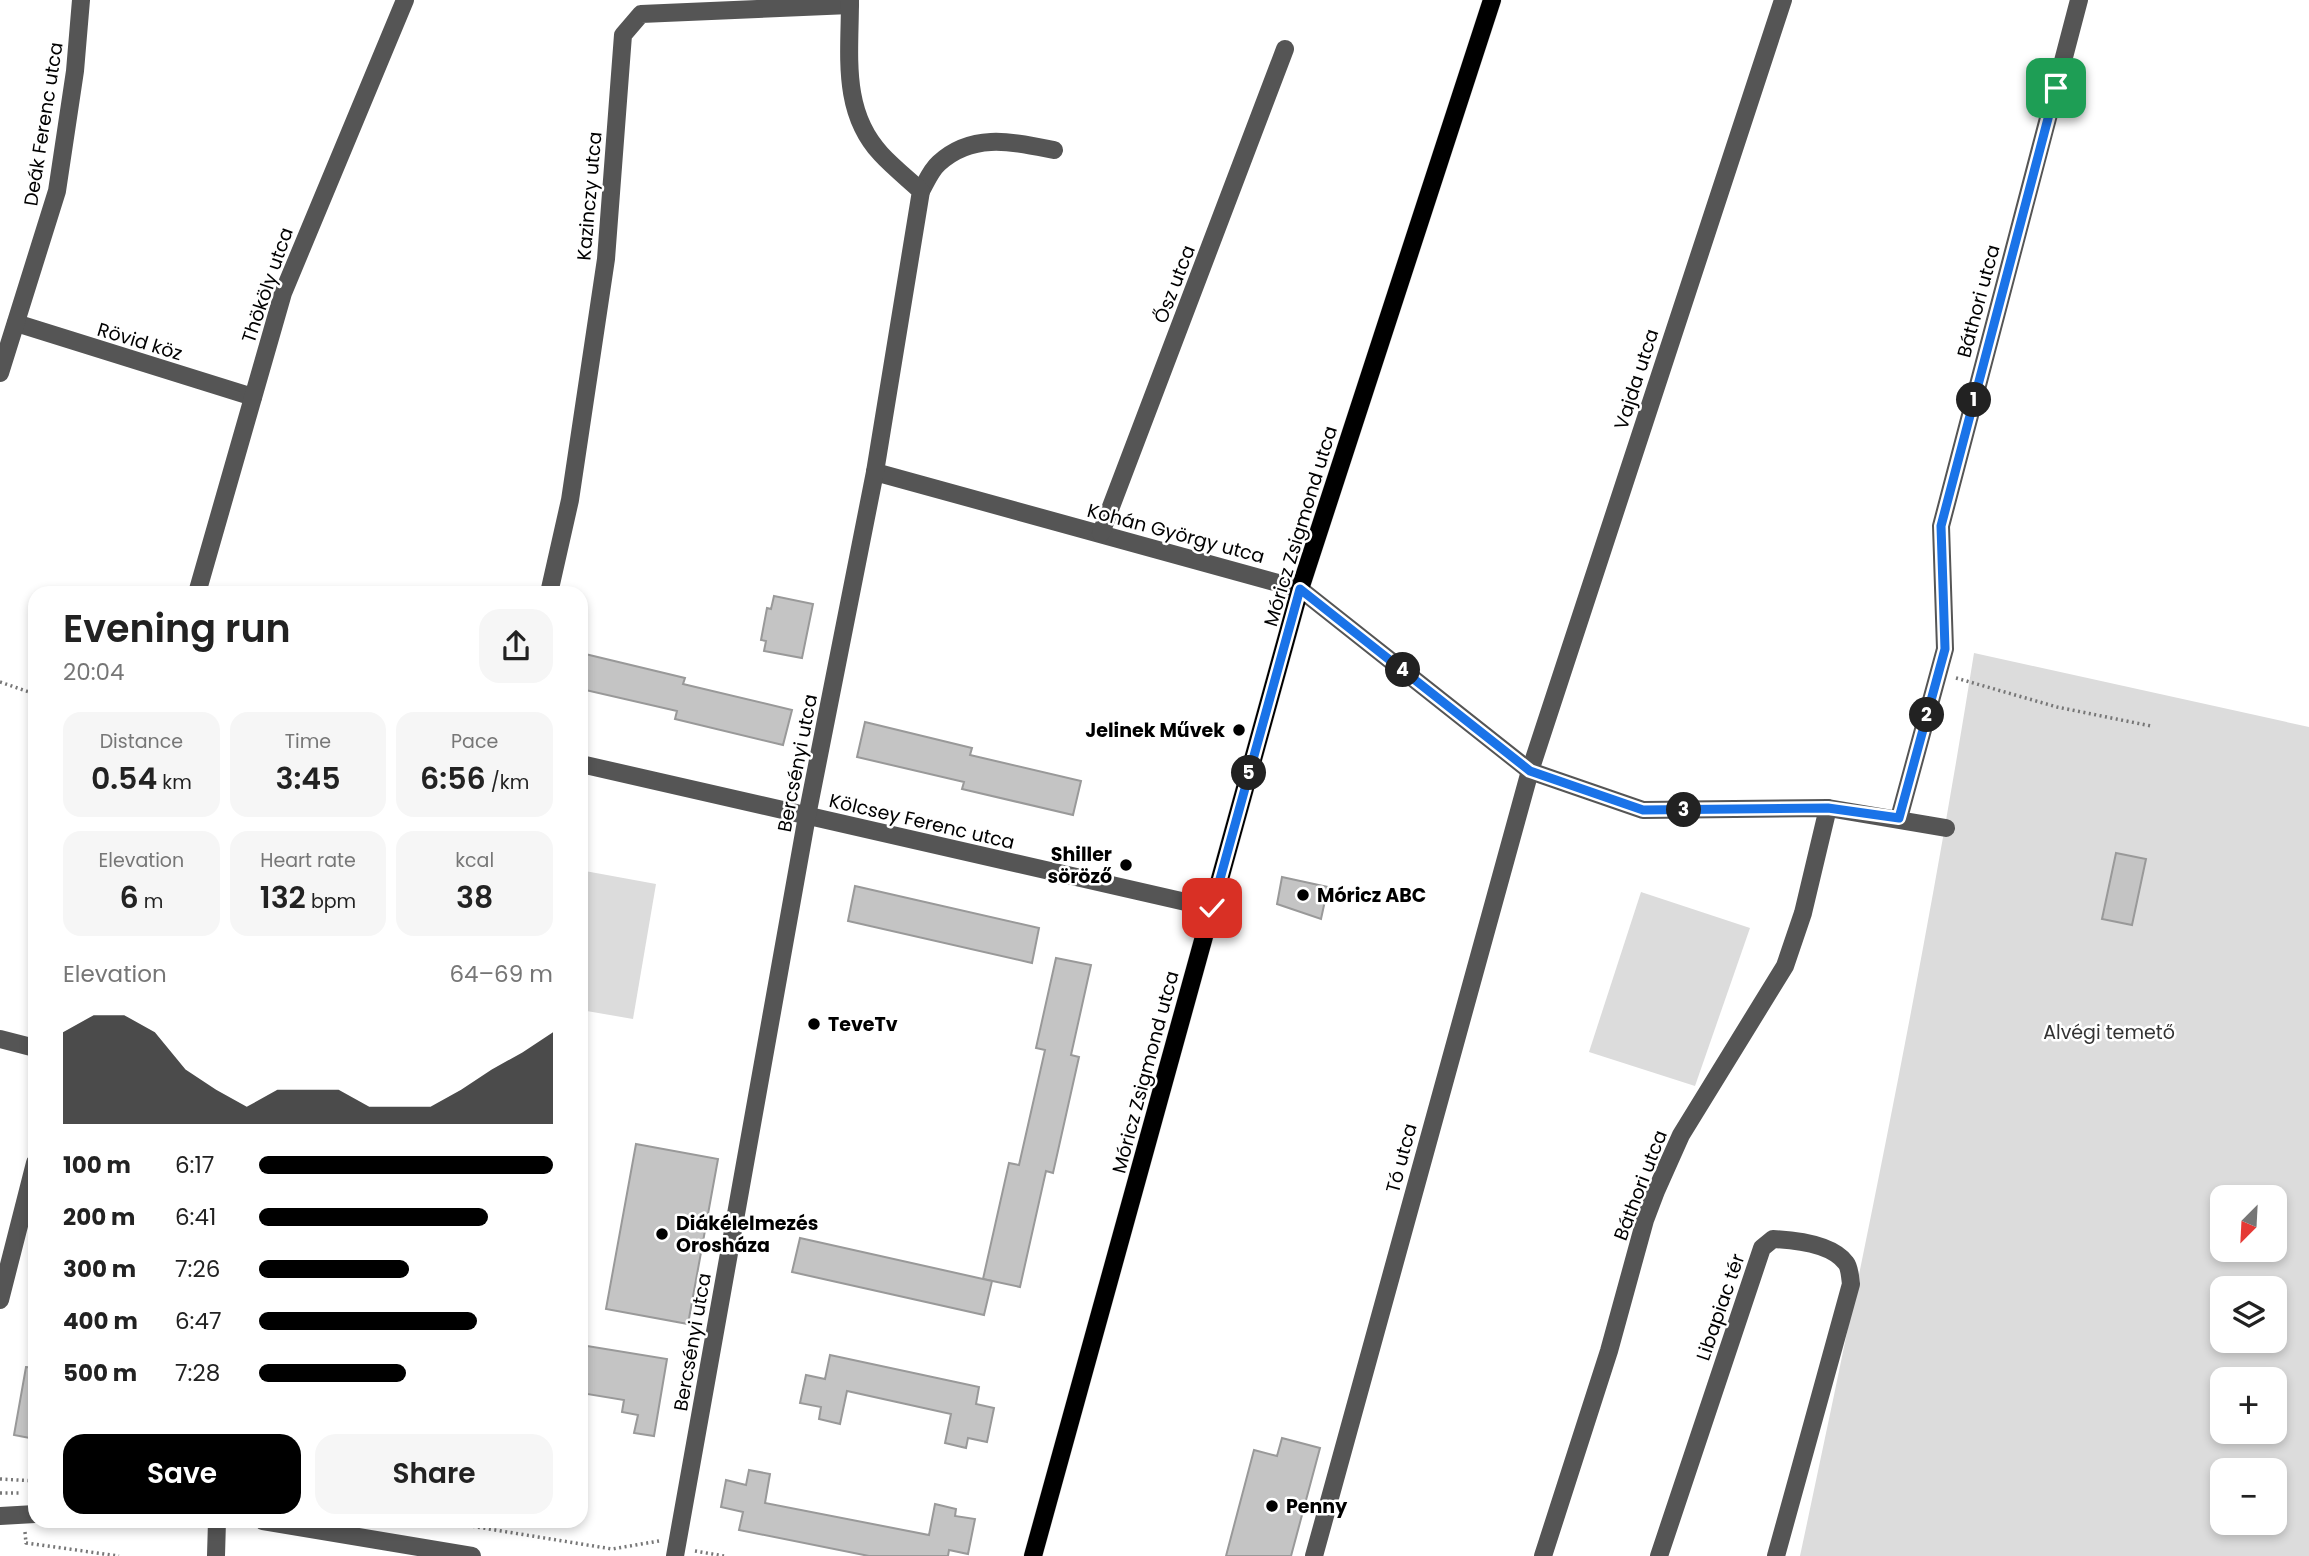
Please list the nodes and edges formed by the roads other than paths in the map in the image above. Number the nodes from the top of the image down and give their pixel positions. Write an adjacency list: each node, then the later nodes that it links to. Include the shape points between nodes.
1 (81, 0): 10 (street, Deák Ferenc utca, via 57,191)
2 (405, 0): 12 (street, Thököly utca, via 283,293)
3 (1492, 0): 17 (main road, Móricz Zsigmond utca)
4 (1783, 0): 19 (street, Vajda utca)
5 (2080, 0): 22 (street, Báthori utca, via 1941,526 1945,649)
6 (850, 3): 9 (street, via 849,85 858,119 880,153); 16 (street, Kazinczy utca, via 641,14 623,35 606,259 570,500)
7 (1285, 49): 14 (street, Ősz utca)
8 (1054, 150): 9 (street, via 1009,141 964,145 937,164)
9 (921, 191): 13 (street, Bercsényi utca)
10 (16, 323): 11 (street, Deák Ferenc utca); 12 (street, Rövid köz)
11 (0, 373)
12 (253, 397): 15 (street, Thököly utca)
13 (875, 472): 14 (street, Kohán György utca); 21 (street, Bercsényi utca)
14 (1101, 533): 17 (street, Kohán György utca)
15 (199, 586)
16 (551, 586)
17 (1300, 589): 19 (street, Kohán György utca); 24 (main road, Móricz Zsigmond utca)
18 (588, 766): 21 (street, Kölcsey Ferenc utca)
19 (1530, 771): 20 (street, Kohán György utca, via 1643,810); 37 (street, Tó utca)
20 (1828, 808): 22 (street, Kohán György utca); 38 (street, Báthori utca, via 1804,913 1785,966 1681,1135 1656,1191)
21 (807, 816): 24 (street, Kölcsey Ferenc utca); 33 (street, Bercsényi utca)
22 (1899, 818): 23 (street, Kohán György utca)
23 (1946, 828)
24 (1212, 908): 36 (main road, Móricz Zsigmond utca)
25 (0, 1039): 26 (street)
26 (28, 1046)
27 (28, 1190): 28 (street)
28 (0, 1300)
29 (28, 1515): 30 (street)
30 (0, 1516)
31 (217, 1528): 34 (street)
32 (305, 1528): 35 (street)
33 (676, 1549)
34 (216, 1556)
35 (472, 1556)
36 (1033, 1556)
37 (1314, 1556)
38 (1543, 1556)
39 (1659, 1556): 40 (street, Libapiac tér, via 1762,1248 1773,1239 1798,1240 1835,1253 1847,1265 1851,1284)
40 (1776, 1556)

